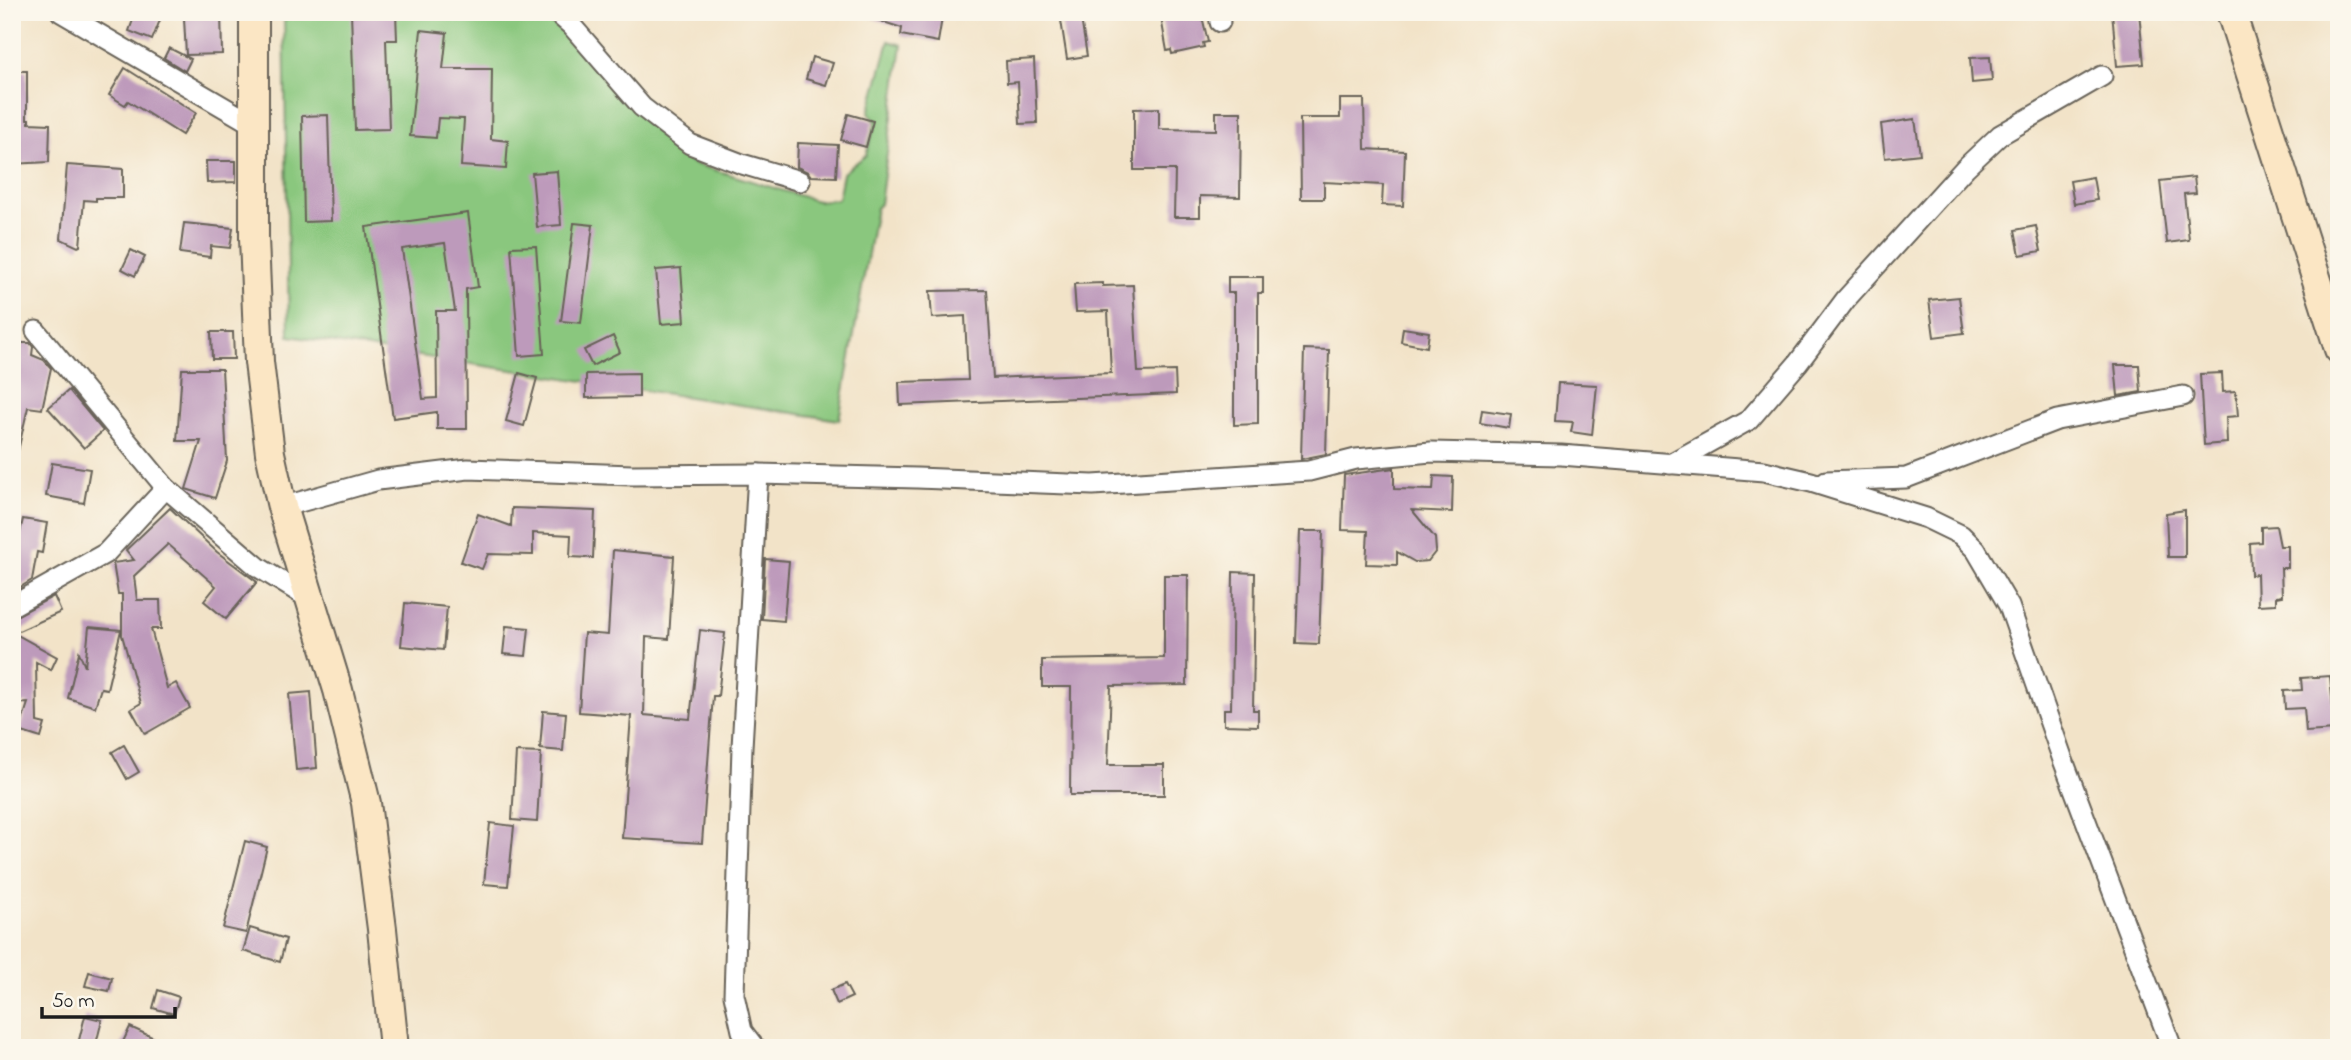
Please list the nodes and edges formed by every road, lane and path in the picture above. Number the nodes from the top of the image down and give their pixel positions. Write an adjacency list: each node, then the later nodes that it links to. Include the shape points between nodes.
1 (61, 12): 6 (street)
2 (254, 12): 6 (street)
3 (556, 12): 7 (street, via 642,107 690,144)
4 (2231, 12): 9 (street)
5 (2102, 76): 11 (street, via 2000,135 1846,299 1749,420)
6 (256, 126): 15 (street, via 259,362)
7 (800, 181)
8 (36, 331): 14 (street)
9 (2339, 349)
10 (2183, 396): 13 (street, via 2057,420 1906,478)
11 (1669, 464): 12 (street, via 1431,452 1356,459 1309,471 1093,485); 13 (street, via 1764,471)
12 (758, 474): 15 (street, via 468,469 378,480); 19 (street, via 734,995 742,1031)
13 (1811, 482): 20 (street, via 1926,518 1961,535 1976,550 2008,606)
14 (166, 488): 16 (street, via 258,567); 17 (street, via 106,553)
15 (282, 507): 16 (street)
16 (310, 599): 18 (street, via 366,803)
17 (12, 606)
18 (394, 1048)
19 (755, 1048)
20 (2172, 1048)

